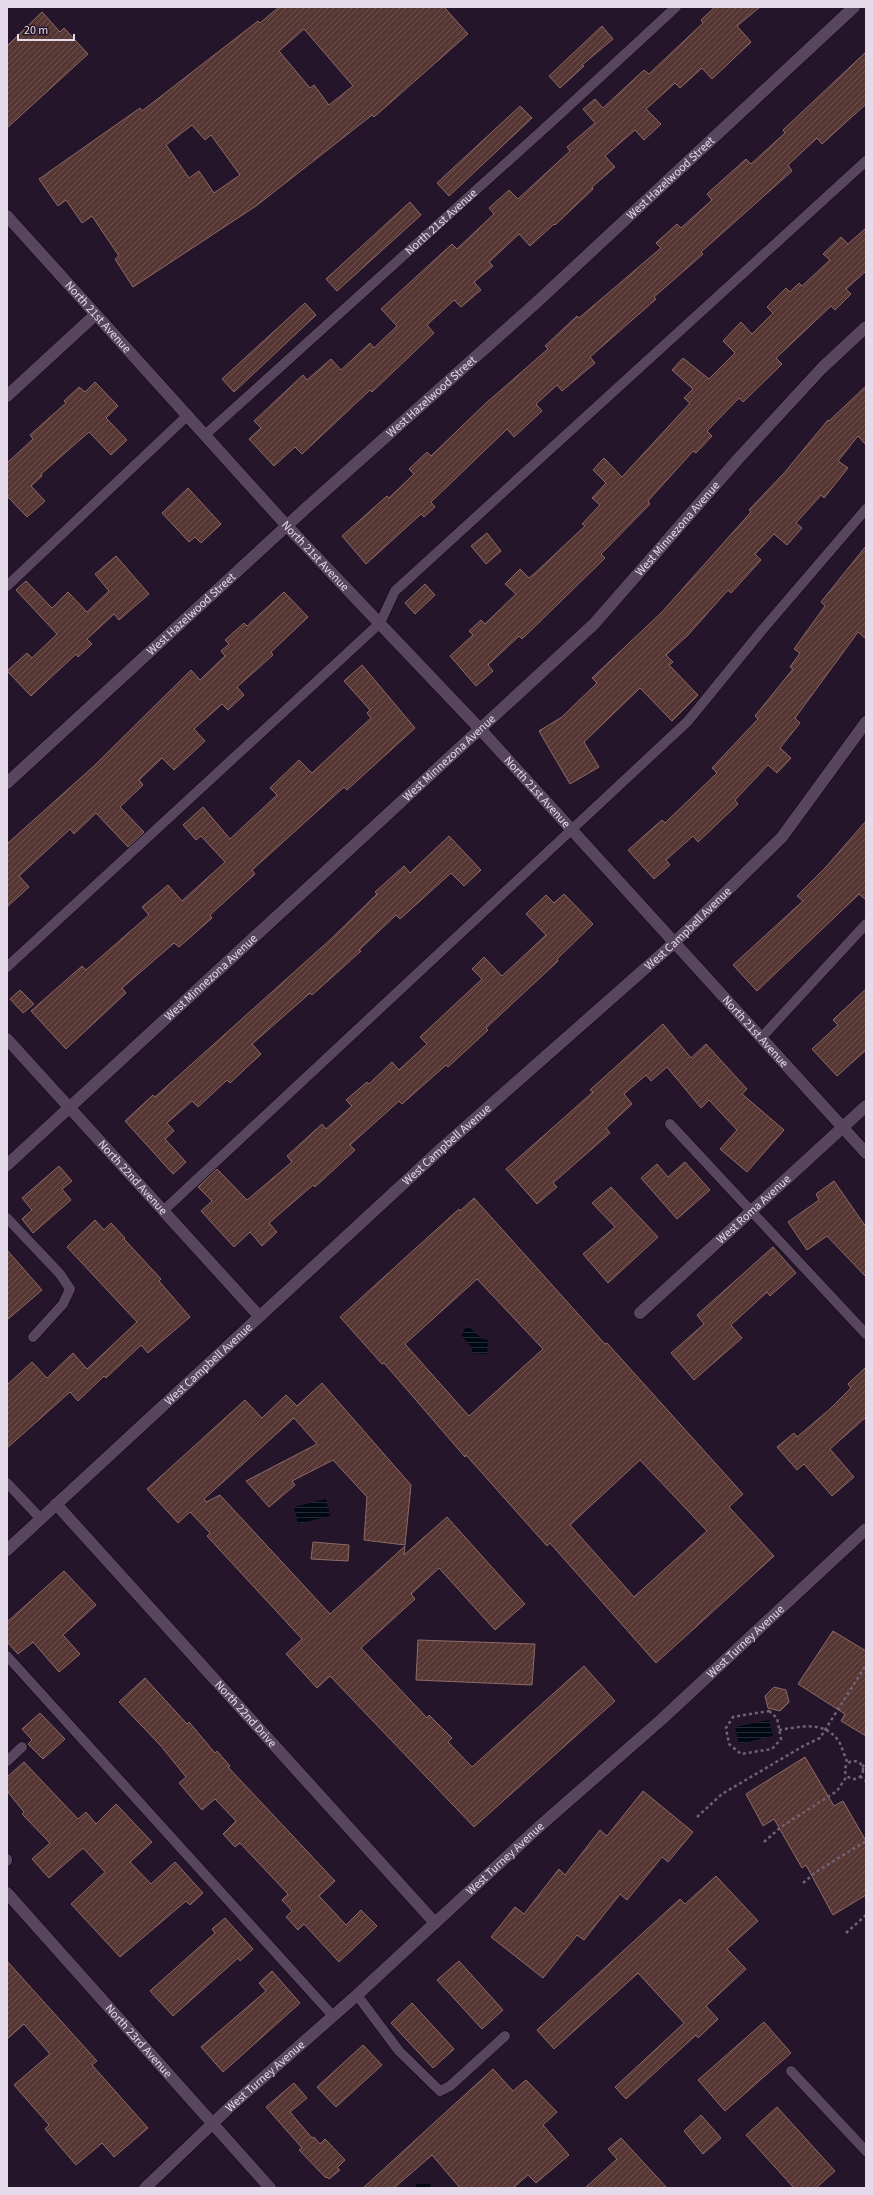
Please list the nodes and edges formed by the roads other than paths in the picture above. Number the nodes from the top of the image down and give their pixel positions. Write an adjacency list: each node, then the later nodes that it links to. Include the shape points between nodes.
1 (676, 7): 9 (lane, North 21st Avenue)
2 (854, 7): 11 (street, West Hazelwood Street, via 537,302)
3 (866, 161): 13 (lane, via 395,591)
4 (7, 216): 5 (street, North 21st Avenue)
5 (95, 315): 7 (street); 8 (street, North 21st Avenue)
6 (866, 327): 15 (street, West Minnezona Avenue, via 822,368 738,459 594,624)
7 (7, 396)
8 (188, 415): 9 (street, North 21st Avenue); 12 (lane)
9 (205, 435): 11 (street, North 21st Avenue)
10 (866, 509): 17 (lane, via 688,721)
11 (288, 526): 13 (street, North 21st Avenue); 16 (street, West Hazelwood Street)
12 (7, 586)
13 (380, 623): 15 (street, North 21st Avenue); 20 (lane)
14 (866, 722): 19 (street, West Campbell Avenue, via 782,837)
15 (480, 729): 17 (street, North 21st Avenue); 24 (street, West Minnezona Avenue, via 262,933)
16 (7, 783)
17 (571, 830): 19 (street, North 21st Avenue); 29 (lane)
18 (866, 924): 21 (lane)
19 (674, 943): 21 (street, North 21st Avenue); 33 (street, West Campbell Avenue, via 437,1153)
20 (7, 967)
21 (761, 1038): 26 (street, North 21st Avenue)
22 (7, 1039): 24 (street, North 22nd Avenue)
23 (866, 1106): 26 (street, West Roma Avenue)
24 (69, 1107): 28 (street, West Minnezona Avenue); 29 (street, North 22nd Avenue)
25 (670, 1124): 30 (lane)
26 (843, 1128): 27 (street, North 21st Avenue); 30 (street, West Roma Avenue)
27 (866, 1152)
28 (7, 1165)
29 (163, 1211): 33 (street, North 22nd Avenue)
30 (752, 1211): 32 (street, West Roma Avenue); 34 (lane)
31 (7, 1218): 35 (lane, via 60,1274 70,1289 63,1304)
32 (640, 1313)
33 (259, 1316): 37 (street, West Campbell Avenue)
34 (866, 1334)
35 (33, 1337)
36 (7, 1483): 38 (lane)
37 (56, 1504): 38 (street, West Campbell Avenue); 45 (street, North 22nd Drive)
38 (41, 1518): 40 (street, West Campbell Avenue)
39 (866, 1529): 45 (street, West Turney Avenue, via 662,1719 541,1825)
40 (7, 1550)
41 (7, 1656): 47 (lane)
42 (22, 1747): 43 (lane)
43 (7, 1761)
44 (7, 1893): 50 (street, North 23rd Avenue)
45 (436, 1923): 46 (street, West Turney Avenue)
46 (357, 1995): 47 (street, West Turney Avenue); 48 (lane, via 399,2051 440,2091 450,2086)
47 (333, 2016): 50 (street, West Turney Avenue, via 232,2105)
48 (505, 2036)
49 (791, 2071): 51 (lane)
50 (213, 2125): 52 (street, West Turney Avenue); 53 (street, North 23rd Avenue)
51 (866, 2151)
52 (145, 2188)
53 (270, 2188)

